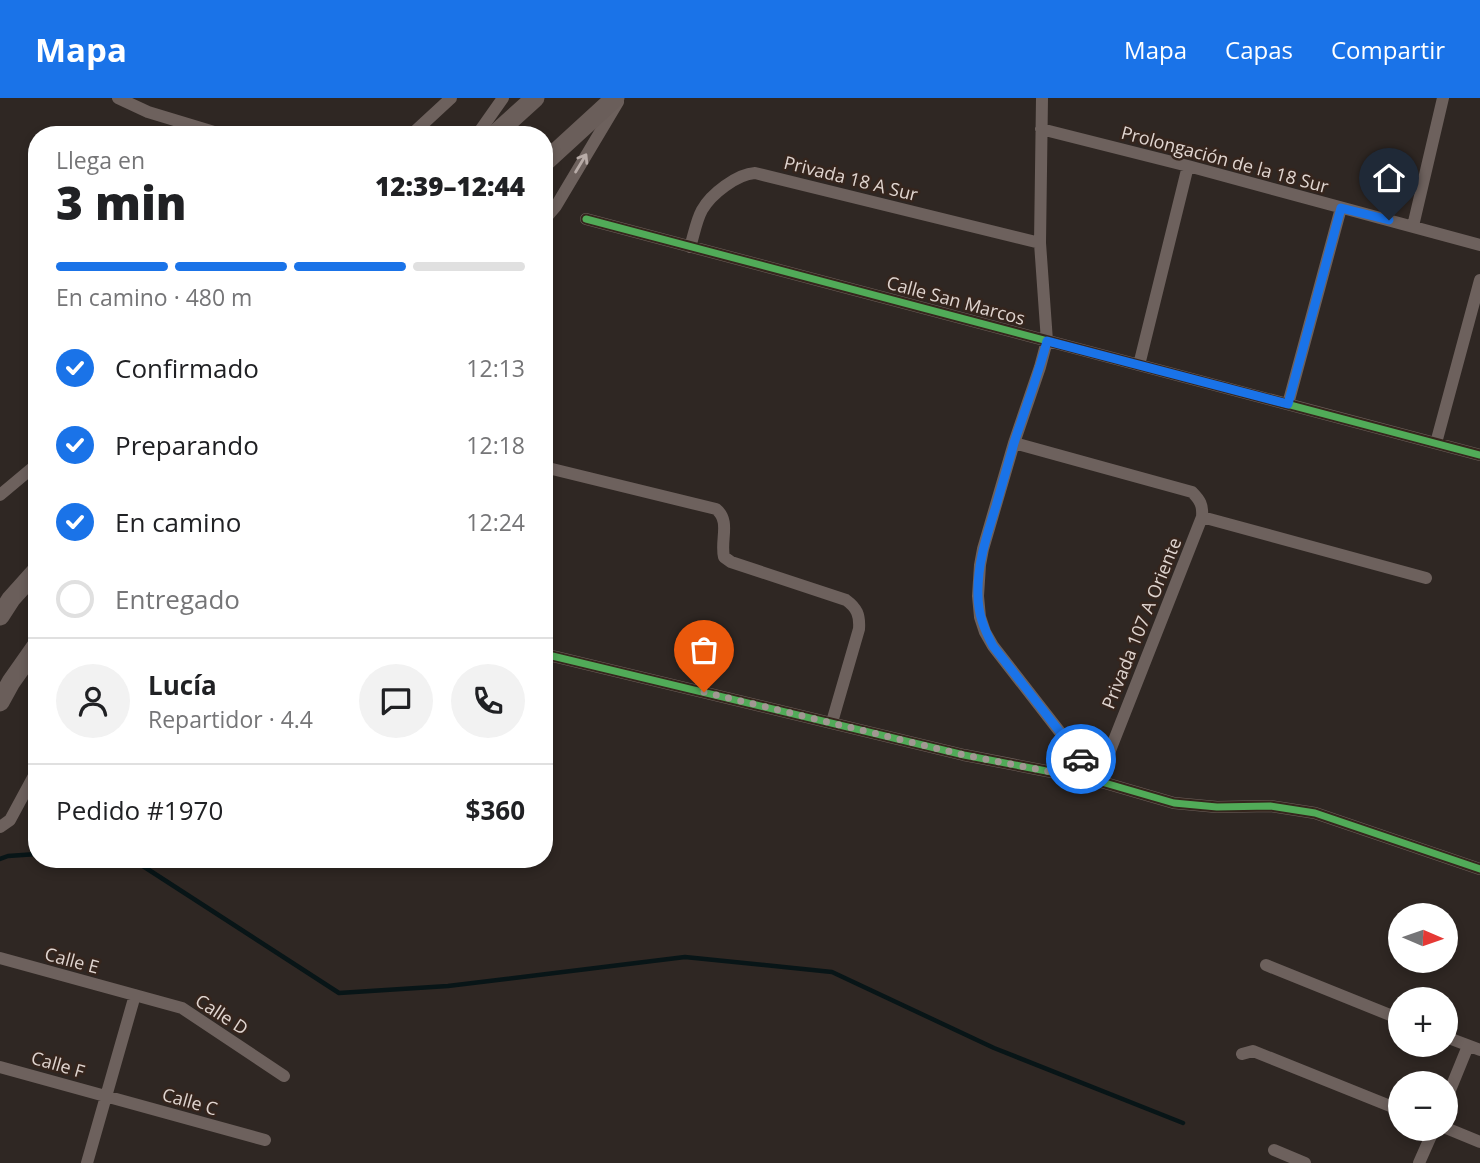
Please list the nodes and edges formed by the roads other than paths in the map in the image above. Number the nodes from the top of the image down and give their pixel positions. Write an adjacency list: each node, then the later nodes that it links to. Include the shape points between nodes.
1 (118, 98): 9 (street)
2 (451, 98): 10 (street)
3 (503, 98): 11 (street)
4 (535, 98): 12 (highway)
5 (615, 98): 14 (highway)
6 (620, 98): 17 (street, one-way to 6)
7 (1042, 98): 13 (street)
8 (1443, 98): 19 (street)
9 (194, 126)
10 (421, 126)
11 (483, 126)
12 (504, 126)
13 (1041, 129): 15 (street, Prolongación de la 18 Sur); 20 (street)
14 (553, 155)
15 (1188, 166): 16 (street, Prolongación de la 18 Sur); 25 (street)
16 (1341, 208): 19 (street, Prolongación de la 18 Sur); 26 (street)
17 (553, 210)
18 (586, 219): 22 (street, Calle San Marcos)
19 (1413, 226): 21 (street, Prolongación de la 18 Sur)
20 (1040, 243): 22 (street, Privada 18 A Sur, via 755,173 730,181 705,205); 24 (street)
21 (1480, 245)
22 (690, 247): 24 (street, Calle San Marcos)
23 (1480, 280): 28 (street)
24 (1047, 341): 25 (street, Calle San Marcos); 27 (street)
25 (1139, 365): 26 (street, Calle San Marcos)
26 (1288, 404): 28 (street, Calle San Marcos)
27 (1014, 443): 33 (street, via 1192,492 1201,501); 42 (street, via 980,565 980,617 993,646)
28 (1436, 443): 29 (street, Calle San Marcos)
29 (1480, 455)
30 (553, 469): 41 (street, via 716,509 725,520 724,558 851,604 860,618 859,629)
31 (28, 472): 32 (street)
32 (0, 495)
33 (1202, 517): 34 (street); 42 (street, Privada 107 A Oriente)
34 (1426, 578)
35 (28, 579): 36 (highway)
36 (6, 602): 37 (highway)
37 (0, 616)
38 (553, 656): 41 (street)
39 (28, 658): 40 (highway)
40 (0, 702)
41 (832, 722): 42 (street, via 964,755)
42 (1098, 781): 45 (street, via 1174,803 1270,806 1315,813)
43 (28, 787): 44 (street, via 10,820)
44 (0, 827)
45 (1480, 869)
46 (0, 958): 48 (street, Calle E)
47 (1266, 965): 49 (street)
48 (135, 995): 53 (street, Calle D, via 182,1008); 55 (street)
49 (1388, 1013)
50 (1474, 1048): 54 (street)
51 (1242, 1055): 56 (street, via 1253,1051)
52 (0, 1067): 55 (street, Calle F)
53 (284, 1076)
54 (1458, 1078)
55 (106, 1096): 58 (street, Calle C); 62 (street)
56 (1388, 1105)
57 (1458, 1133): 60 (street)
58 (265, 1140)
59 (1429, 1141): 64 (street)
60 (1480, 1142)
61 (1274, 1150): 63 (street)
62 (87, 1163)
63 (1304, 1163)
64 (1419, 1163)

